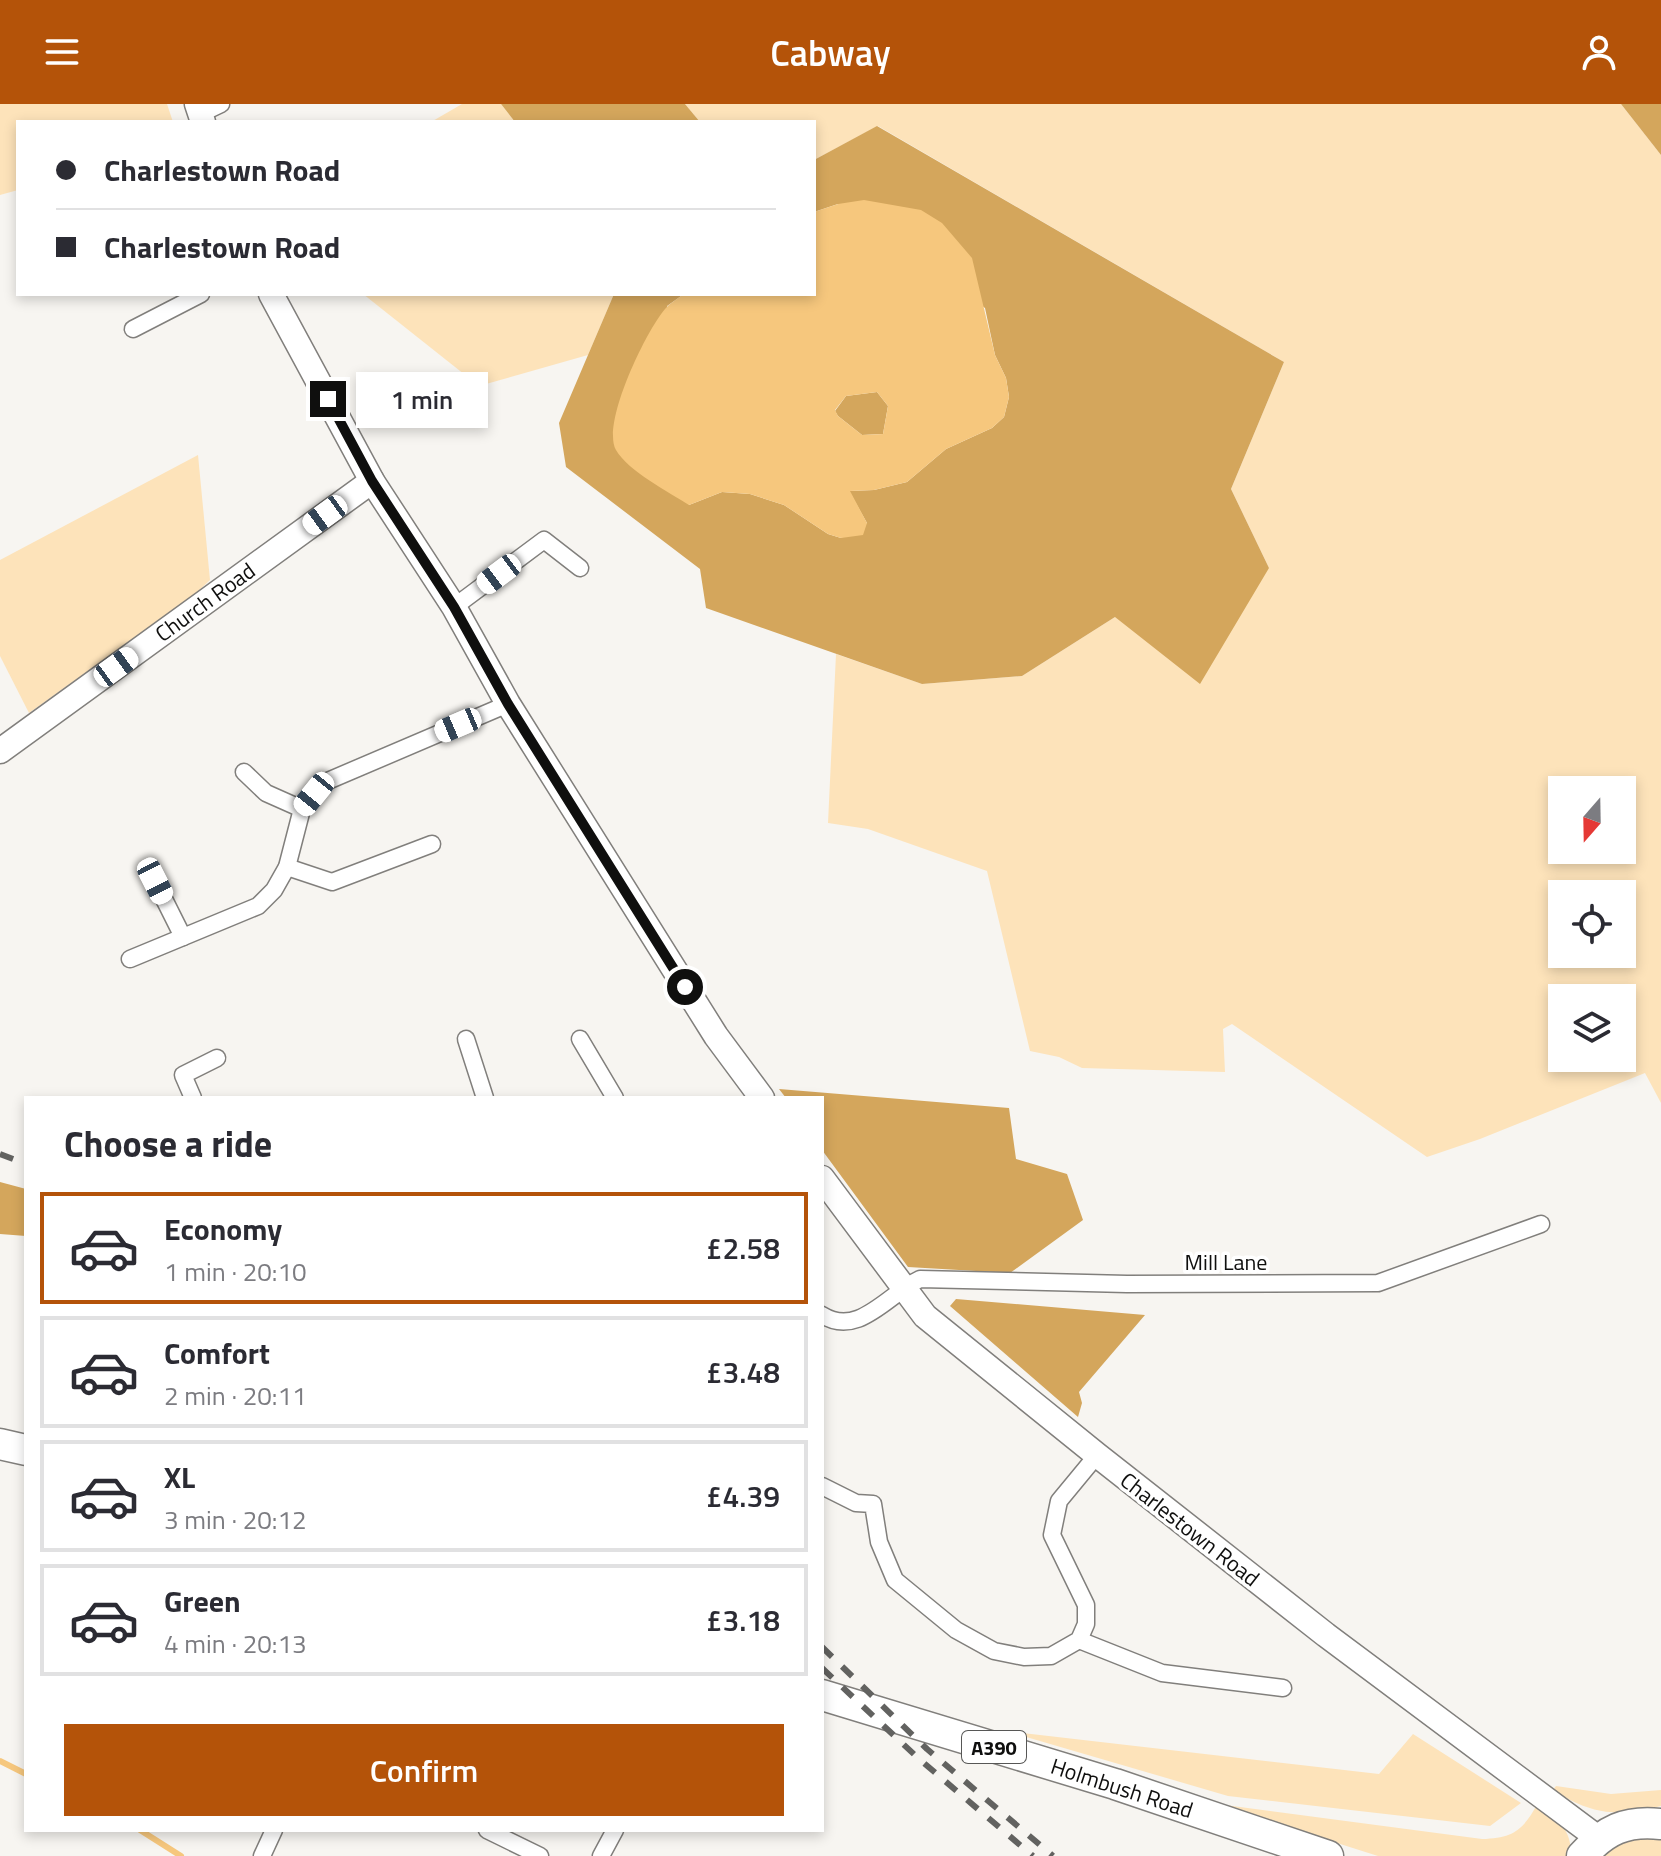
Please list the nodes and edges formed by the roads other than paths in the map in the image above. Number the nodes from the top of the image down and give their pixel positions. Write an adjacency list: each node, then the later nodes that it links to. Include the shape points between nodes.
1 (197, 296): 3 (street)
2 (272, 296): 4 (street)
3 (133, 329)
4 (372, 481): 6 (street); 8 (street, Church Road)
5 (580, 568): 6 (street, via 544,540)
6 (454, 607): 7 (street)
7 (508, 704): 10 (street, via 323,783); 22 (street, via 716,1036)
8 (0, 751)
9 (244, 772): 10 (street, via 266,793)
10 (302, 809): 12 (street)
11 (432, 844): 12 (street, via 332,882)
12 (287, 867): 14 (street, via 258,906)
13 (155, 881): 14 (street)
14 (183, 937): 15 (street)
15 (130, 959)
16 (466, 1039): 20 (street)
17 (580, 1039): 21 (street)
18 (217, 1058): 19 (street, via 183,1075)
19 (192, 1096)
20 (484, 1096)
21 (614, 1096)
22 (761, 1096)
23 (824, 1184): 24 (street, Charlestown Road)
24 (831, 1206): 26 (street, Charlestown Road)
25 (1541, 1224): 26 (street, Mill Lane, via 1378,1283 920,1279)
26 (903, 1287): 27 (street, via 851,1323); 30 (street, Charlestown Road, via 925,1316)
27 (824, 1316)
28 (0, 1444): 29 (highway)
29 (24, 1450)
30 (1097, 1455): 32 (street, via 1059,1501 1052,1535 1086,1605); 39 (street, Charlestown Road, via 1415,1703 1566,1811)
31 (824, 1487): 32 (street, via 856,1503 873,1504 879,1542 895,1580 956,1630 994,1651 1024,1657 1051,1656)
32 (1079, 1640): 33 (street, via 1162,1673)
33 (1283, 1688)
34 (824, 1696): 43 (highway, Holmbush Road / A390, via 1115,1784)
35 (1660, 1823): 39 (highway, via 1627,1824)
36 (273, 1832): 40 (street)
37 (491, 1832): 41 (street)
38 (614, 1832): 42 (street)
39 (1590, 1847)
40 (262, 1856)
41 (540, 1856)
42 (601, 1856)
43 (1328, 1856)

